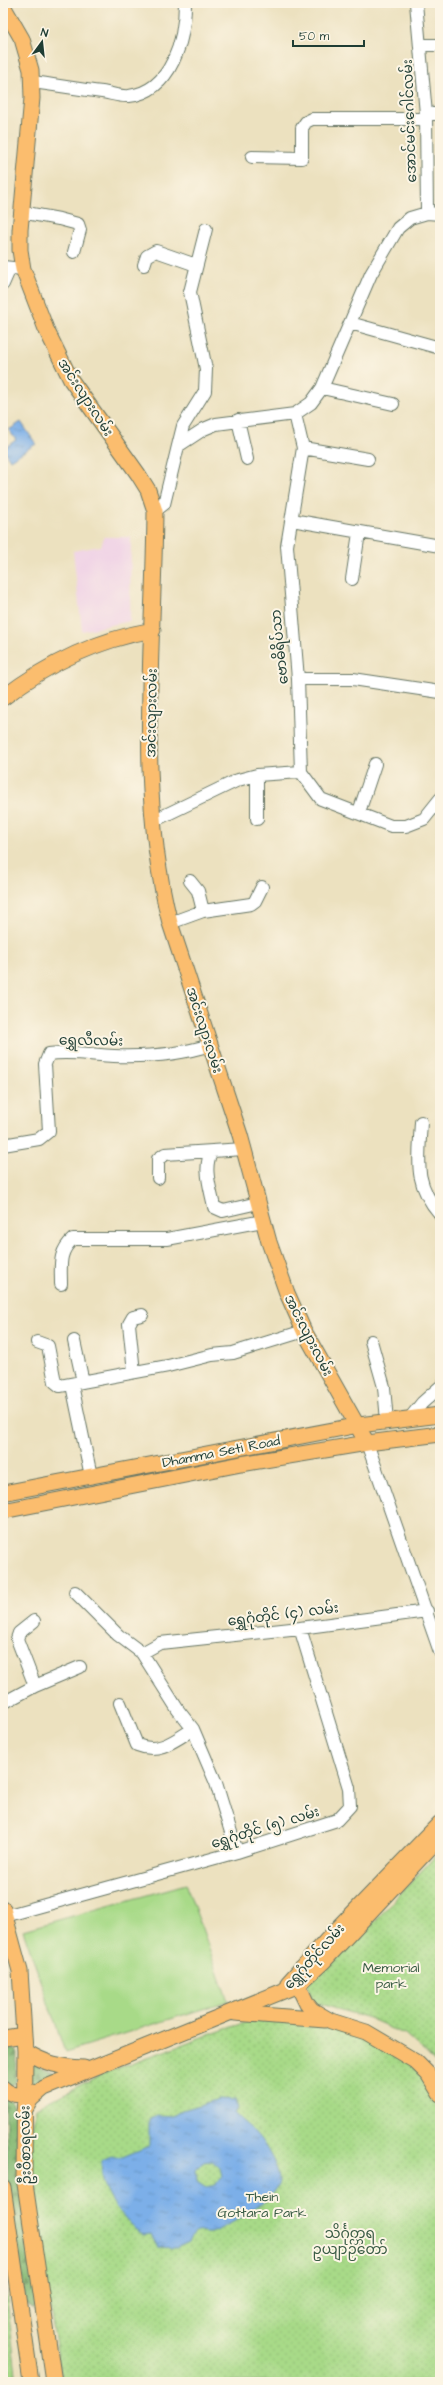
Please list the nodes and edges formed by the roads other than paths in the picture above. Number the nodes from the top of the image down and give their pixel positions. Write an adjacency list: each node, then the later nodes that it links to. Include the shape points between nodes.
1 (185, 3): 6 (street, via 185,20 177,52 162,80 147,91 128,96)
2 (416, 3): 4 (street, အောင်မင်းဂေါင်လမ်း)
3 (3, 6): 6 (main road, အင်းလျားလမ်း, via 22,39 29,59)
4 (420, 45): 5 (street); 8 (street, အောင်မင်းဂေါင်လမ်း)
5 (440, 45)
6 (32, 82): 10 (main road, အင်းလျားလမ်း)
7 (440, 114): 8 (street)
8 (426, 116): 9 (street, via 312,119 302,128 302,158); 11 (street, အောင်မင်းဂေါင်လမ်း)
9 (252, 157)
10 (21, 212): 14 (street, via 78,224 80,230); 17 (main road, အင်းလျားလမ်း, via 20,250)
11 (427, 213): 12 (street); 19 (street, via 410,218 398,228 371,274)
12 (440, 214)
13 (206, 229): 16 (street)
14 (74, 252)
15 (144, 265): 16 (street, via 147,256 156,251)
16 (196, 265): 25 (street, via 190,292 206,370 205,391 183,426)
17 (12, 268): 18 (street); 29 (main road, အင်းလျားလမ်း, via 71,380 138,474 148,490)
18 (3, 284)
19 (350, 323): 20 (street); 21 (street)
20 (440, 348)
21 (322, 388): 22 (street); 23 (street, via 311,403)
22 (393, 404)
23 (295, 414): 24 (street); 26 (street, ဗောဓိရိပ်သာ)
24 (238, 420): 25 (street, via 204,429); 27 (street)
25 (178, 446): 29 (street, via 164,504)
26 (304, 448): 28 (street); 30 (street, ဗောဓိရိပ်သာ)
27 (247, 459)
28 (368, 459)
29 (155, 511): 34 (main road, အင်းလျားလမ်း)
30 (292, 520): 31 (street); 35 (street, ဗောဓိရိပ်သာ, via 287,546 288,573)
31 (359, 533): 32 (street); 33 (street)
32 (440, 546)
33 (352, 579)
34 (153, 630): 37 (main road, via 126,634 63,658); 44 (main road, အင်းလျားလမ်း, via 150,756)
35 (298, 679): 36 (street, via 353,679); 39 (street, ဗောဓိရိပ်သာ)
36 (440, 692)
37 (3, 698)
38 (374, 764): 42 (street)
39 (301, 772): 40 (street); 42 (street, via 321,799)
40 (257, 774): 43 (street); 44 (street, via 218,789)
41 (440, 799): 42 (street, via 424,819 406,826 391,826)
42 (359, 812)
43 (257, 819)
44 (153, 821): 48 (main road, အင်းလျားလမ်း, via 161,888)
45 (190, 881): 47 (street, via 198,890)
46 (262, 888): 47 (street, via 251,904)
47 (203, 911): 48 (street)
48 (170, 922): 49 (main road, အင်းလျားလမ်း)
49 (210, 1045): 51 (street, ရွှေလီလမ်း, via 178,1053 115,1056 63,1052 49,1054 45,1064 49,1131 39,1139); 52 (main road, အင်းလျားလမ်း)
50 (421, 1122): 56 (street, via 418,1169 422,1188)
51 (3, 1145)
52 (244, 1149): 53 (street); 55 (main road, အင်းလျားလမ်း)
53 (212, 1151): 54 (street, via 161,1156 158,1159); 55 (street, via 207,1168 214,1207 223,1211)
54 (158, 1178)
55 (258, 1203): 57 (main road, အင်းလျားလမ်း)
56 (440, 1214)
57 (263, 1221): 58 (street, via 167,1239 73,1239 64,1247); 60 (main road, အင်းလျားလမ်း, via 287,1293)
58 (61, 1284)
59 (142, 1315): 64 (street, via 133,1317 129,1324)
60 (304, 1331): 64 (street, via 233,1353 212,1354); 70 (main road, အင်းလျားလမ်း)
61 (74, 1341): 65 (street)
62 (371, 1341): 69 (street, via 384,1387)
63 (37, 1342): 65 (street, via 48,1346 57,1385)
64 (134, 1372): 65 (street)
65 (77, 1383): 73 (street)
66 (440, 1386): 68 (street)
67 (440, 1415): 68 (main road, Dhamma Seti Road)
68 (410, 1418): 69 (main road, Dhamma Seti Road)
69 (387, 1421): 70 (main road, Dhamma Seti Road)
70 (359, 1424): 72 (main road, အင်းလျားလမ်း); 73 (main road, Dhamma Seti Road)
71 (440, 1434): 72 (main road, Dhamma Seti Road)
72 (367, 1443): 75 (main road, Dhamma Seti Road, via 241,1464); 78 (street)
73 (91, 1476): 74 (main road, Dhamma Seti Road); 75 (main road)
74 (3, 1493)
75 (94, 1494): 76 (main road, Dhamma Seti Road)
76 (3, 1512)
77 (75, 1592): 81 (street, via 118,1636)
78 (427, 1611): 80 (street, ရွှေဂုံတိုင် (၄) လမ်း); 82 (street)
79 (34, 1620): 84 (street, via 19,1633 17,1639)
80 (300, 1628): 81 (street, ရွှေဂုံတိုင် (၄) လမ်း, via 160,1644); 90 (street, ရွှေဂုံတိုင် (၅) လမ်း, via 350,1788 350,1806 337,1820)
81 (143, 1652): 87 (street, via 178,1710)
82 (440, 1652)
83 (80, 1667): 84 (street)
84 (35, 1686): 85 (street)
85 (3, 1703)
86 (120, 1703): 87 (street, via 137,1745 148,1750 168,1744)
87 (194, 1729): 90 (street, via 216,1783)
88 (440, 1823): 92 (main road, ရွှေဂုံတိုင်လမ်း, via 410,1851)
89 (440, 1836): 92 (main road, ရွှေဂုံတိုင်လမ်း, via 324,1961)
90 (237, 1852): 91 (street, ရွှေဂုံတိုင် (၅) လမ်း)
91 (4, 1913): 95 (main road, ဦးဝီစာရလမ်း, via 20,1971)
92 (296, 1980): 93 (main road, ရွှေဂုံတိုင်လမ်း, via 282,1992); 94 (main road, via 306,2004)
93 (228, 2013): 94 (main road); 98 (main road, ရွှေဂုံတိုင်လမ်း)
94 (331, 2021): 101 (main road, via 366,2032 414,2061 428,2074)
95 (24, 2035): 96 (main road); 97 (main road, ဦးဝီစာရလမ်း)
96 (3, 2038)
97 (25, 2051): 98 (main road, ရွှေဂုံတိုင်လမ်း, via 48,2064 63,2068); 102 (main road, ဦးဝီစာရလမ်း)
98 (89, 2068): 100 (main road, ရွှေဂုံတိုင်လမ်း)
99 (3, 2088): 102 (main road, via 8,2093)
100 (44, 2088): 102 (main road); 103 (main road, ရွှေဂုံတိုင်လမ်း, via 31,2098)
101 (440, 2094)
102 (24, 2095): 103 (main road, ဦးဝီစာရလမ်း)
103 (24, 2111): 105 (main road, ဦးဝီစာရလမ်း, via 24,2177)
104 (3, 2187): 106 (main road, ဦးဝီစာရလမ်း)
105 (44, 2316): 106 (main road); 108 (main road, ဦးဝီစာရလမ်း)
106 (22, 2320): 107 (main road, ဦးဝီစာရလမ်း)
107 (32, 2382)
108 (54, 2382)

